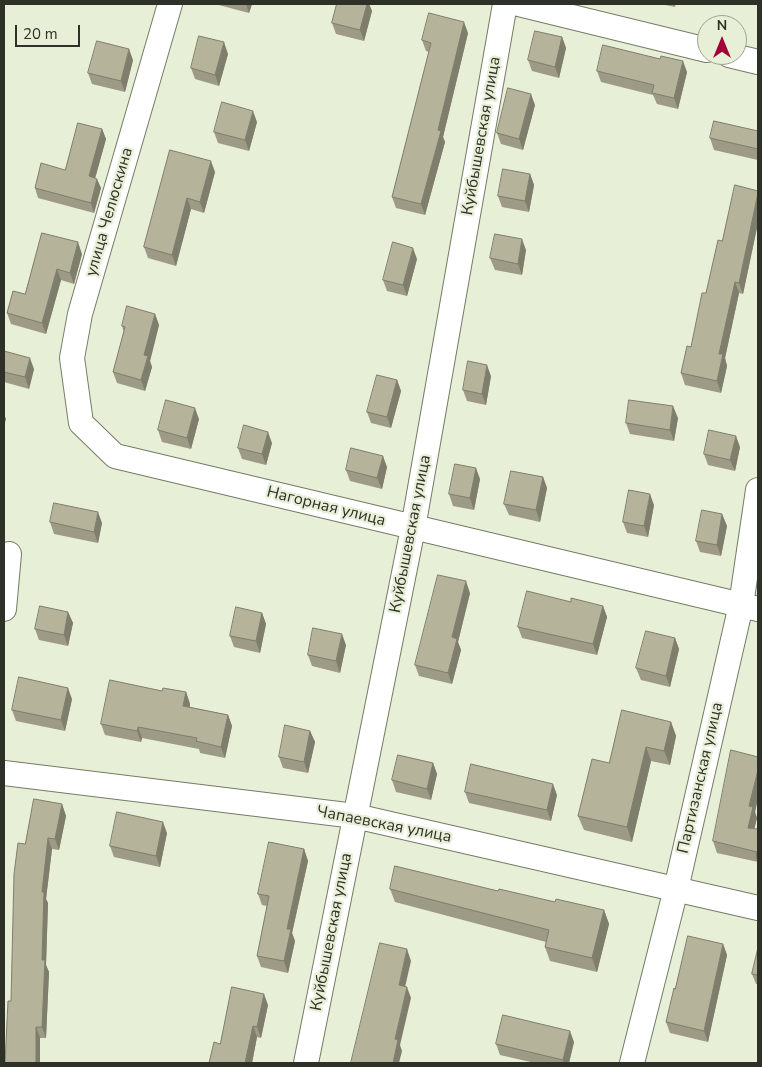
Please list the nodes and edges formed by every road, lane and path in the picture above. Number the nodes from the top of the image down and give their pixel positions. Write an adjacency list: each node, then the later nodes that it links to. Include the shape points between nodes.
1 (170, 4): 5 (street, улица Челюскина, via 80,314 72,358)
2 (505, 4): 7 (street, Куйбышевская улица)
3 (519, 4): 4 (street)
4 (697, 48)
5 (81, 423): 7 (street, Нагорная улица, via 115,456)
6 (758, 490): 9 (street, Партизанская улица)
7 (413, 528): 9 (street, Нагорная улица); 12 (street, Куйбышевская улица)
8 (9, 554): 10 (street)
9 (750, 607): 13 (street, Партизанская улица)
10 (4, 609)
11 (4, 772): 12 (street, Чапаевская улица)
12 (355, 816): 13 (street, Чапаевская улица); 15 (street, Куйбышевская улица)
13 (676, 889): 14 (street, Чапаевская улица); 16 (street, Партизанская улица)
14 (758, 908)
15 (306, 1063)
16 (632, 1063)

